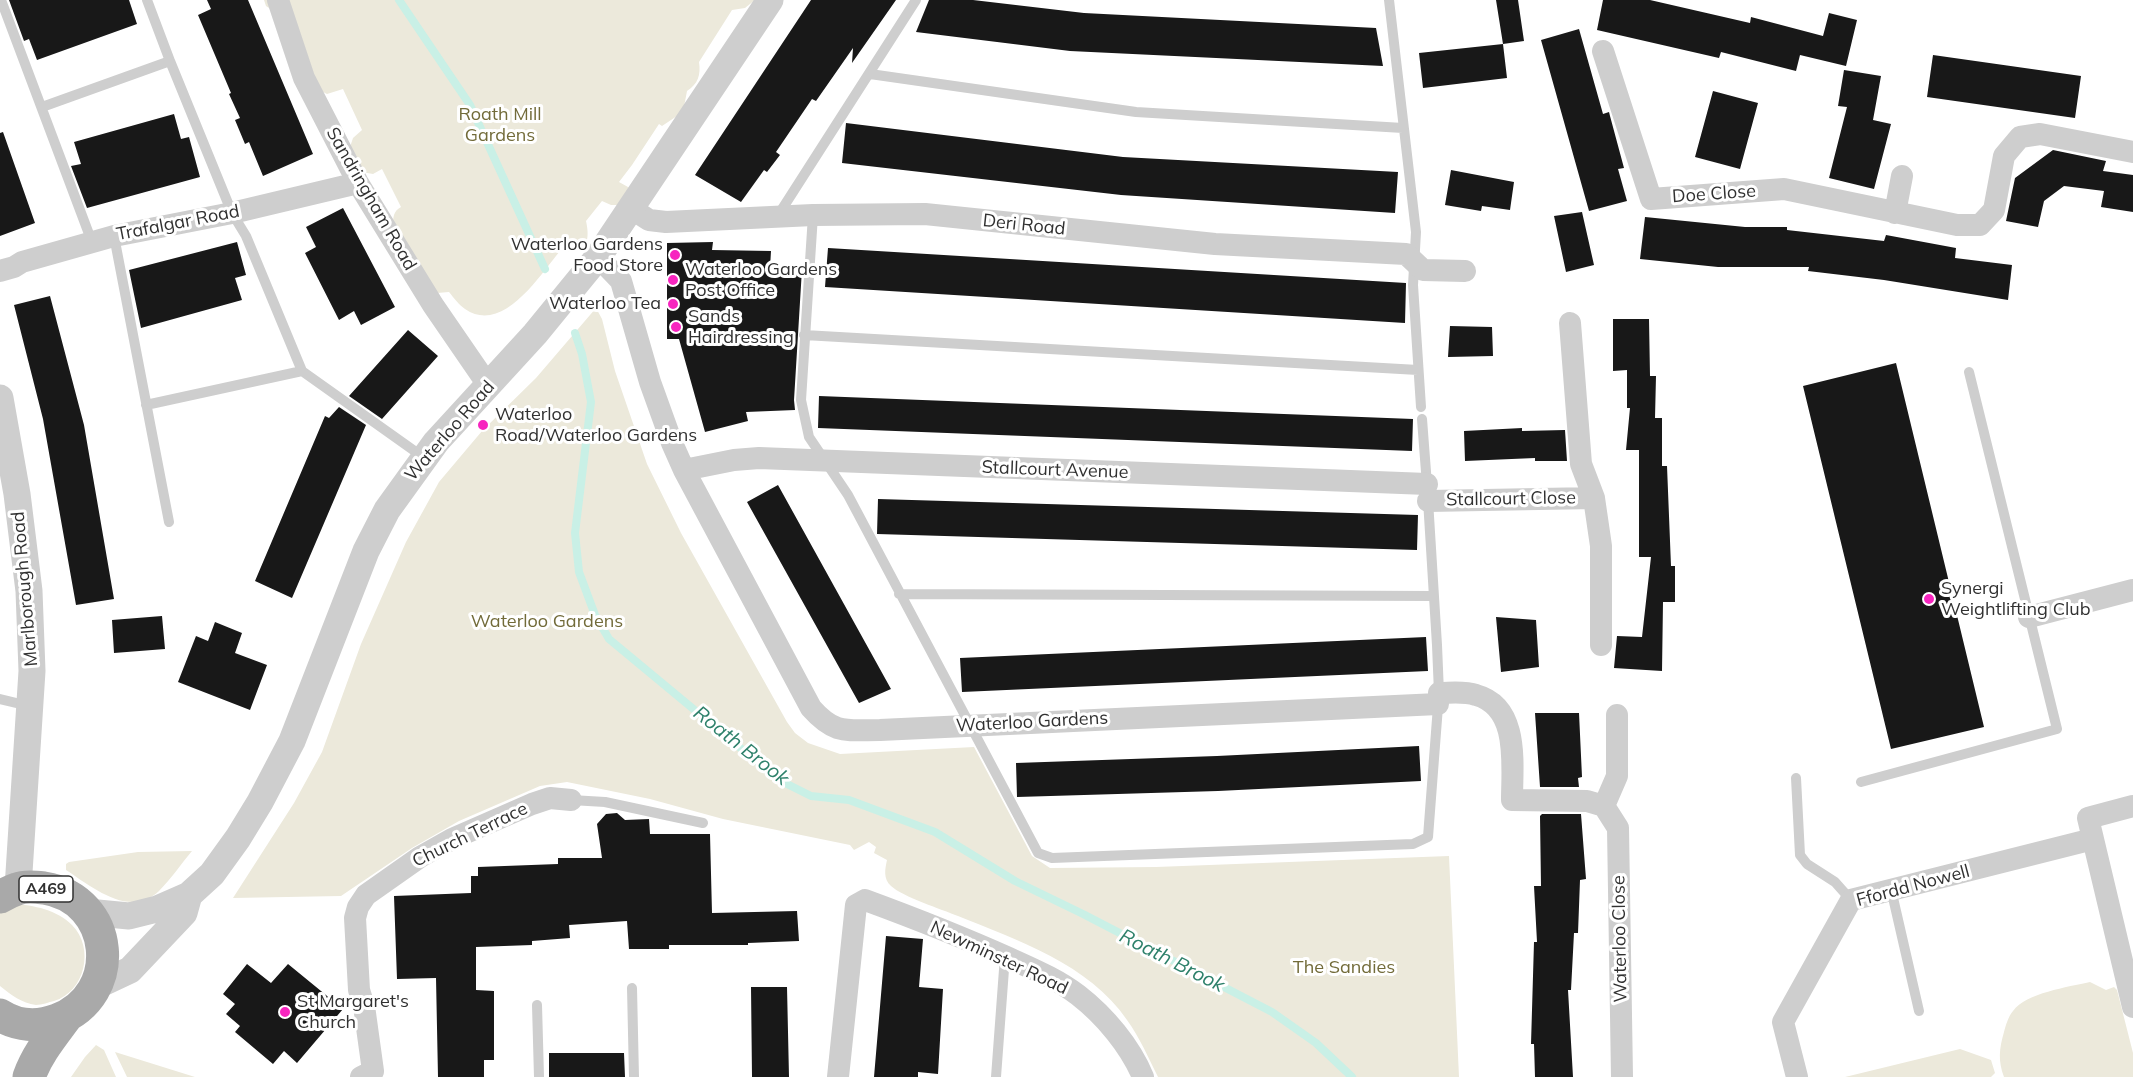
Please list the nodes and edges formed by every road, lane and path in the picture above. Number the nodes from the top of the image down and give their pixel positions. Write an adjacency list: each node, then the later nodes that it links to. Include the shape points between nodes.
1 (1, 0): 10 (lane)
2 (147, 0): 8 (lane)
3 (278, 0): 14 (street, Sandringham Road, via 304,78)
4 (770, 0): 15 (street, Waterloo Road)
5 (916, 0): 9 (lane)
6 (1389, 0): 11 (lane)
7 (1603, 51): 17 (street, Doe Close, via 1651,199 1784,189)
8 (170, 61): 10 (lane); 16 (lane)
9 (870, 74): 11 (lane, via 1136,112); 19 (lane)
10 (42, 107): 21 (lane)
11 (1404, 128): 23 (lane, via 1416,232)
12 (2133, 152): 17 (street, Doe Close, via 2040,134 2020,137 2004,156 1994,210 1980,225 1957,225)
13 (1902, 176): 17 (street)
14 (358, 183): 16 (street, Trafalgar Road); 31 (street, Sandringham Road, via 433,305)
15 (632, 209): 19 (street, Deri Road, via 649,220 666,222); 22 (street, Waterloo Road)
16 (232, 213): 20 (street, Trafalgar Road); 29 (lane, via 246,236)
17 (1895, 213)
18 (813, 215): 19 (street, Deri Road); 23 (street, Deri Road, via 925,214 1215,244 1406,254); 27 (lane)
19 (777, 217)
20 (114, 236): 21 (street, Trafalgar Road); 33 (lane)
21 (92, 242): 24 (street, Trafalgar Road)
22 (595, 261): 31 (street, Waterloo Road); 38 (street, Waterloo Gardens, via 621,281 650,382)
23 (1415, 262): 25 (street, Deri Road, via 1423,270); 28 (lane)
24 (0, 271)
25 (1465, 271)
26 (1570, 323): 40 (street, Stallcourt Close, via 1581,464)
27 (804, 335): 28 (lane); 37 (lane, via 801,400 809,437)
28 (1418, 370): 34 (lane)
29 (302, 371): 33 (lane); 36 (lane)
30 (1969, 372): 45 (lane)
31 (489, 385): 36 (street, Waterloo Road)
32 (0, 398): 49 (street, Marlborough Road, via 17,494 28,591 32,671)
33 (146, 405): 41 (lane)
34 (1421, 406)
35 (1422, 419): 39 (lane)
36 (424, 457): 61 (street, Waterloo Road, via 387,510 366,551 308,704 277,772 212,874)
37 (825, 461): 38 (street, Stallcourt Avenue, via 742,459); 39 (street, Stallcourt Avenue); 43 (lane, via 848,495)
38 (684, 470): 51 (street, Waterloo Gardens, via 811,708 821,719 833,728 849,730)
39 (1427, 492): 40 (street, Stallcourt Close); 44 (lane)
40 (1594, 498): 46 (street, Stallcourt Close, via 1600,546)
41 (169, 522)
42 (2133, 590): 45 (street)
43 (899, 594): 44 (lane); 51 (lane)
44 (1433, 596): 48 (lane)
45 (2029, 617): 53 (lane, via 2057,729)
46 (1600, 645)
47 (0, 699): 49 (lane)
48 (1438, 699): 51 (street, Waterloo Gardens); 51 (lane, via 1428,837 1413,844 1052,858 1038,853); 55 (street, via 1477,695 1501,712 1508,724 1512,755 1512,800 1587,801)
49 (29, 706): 60 (street, Marlborough Road)
50 (1617, 715): 55 (street, via 1617,776)
51 (970, 725)
52 (1796, 778): 62 (lane, via 1800,855)
53 (1861, 782)
54 (572, 800): 57 (lane, via 605,802); 72 (street, Church Terrace, via 550,798 452,839 366,895 355,918 359,990)
55 (1604, 806): 79 (street, Waterloo Close, via 1618,828)
56 (2133, 807): 58 (street, via 2088,818)
57 (703, 823)
58 (2093, 839): 59 (street, Ffordd Nowell); 68 (street)
59 (1891, 889): 62 (street, Ffordd Nowell); 69 (lane)
60 (9, 892): 63 (main road, A469, via 33,887 53,890 72,898)
61 (189, 895): 63 (street, Waterloo Road, via 157,909 129,915); 65 (street, Waterloo Road, via 184,913 130,970)
62 (1851, 900): 80 (street, Ffordd Nowell, via 1783,1023)
63 (87, 912): 65 (main road, A469, via 98,929 103,948)
64 (1005, 956): 76 (street, Newminster Road, via 865,900 856,905); 77 (lane); 78 (street, Newminster Road, via 1078,995 1122,1042)
65 (96, 986): 71 (main road, A469, via 84,1004)
66 (632, 988): 75 (lane)
67 (537, 1005): 74 (lane)
68 (2133, 1007)
69 (1919, 1011)
70 (0, 1015): 71 (main road, A469, via 26,1024 47,1024)
71 (67, 1016): 73 (main road, A469)
72 (372, 1075)
73 (29, 1077)
74 (539, 1077)
75 (634, 1077)
76 (838, 1077)
77 (996, 1077)
78 (1143, 1077)
79 (1622, 1077)
80 (1797, 1077)

